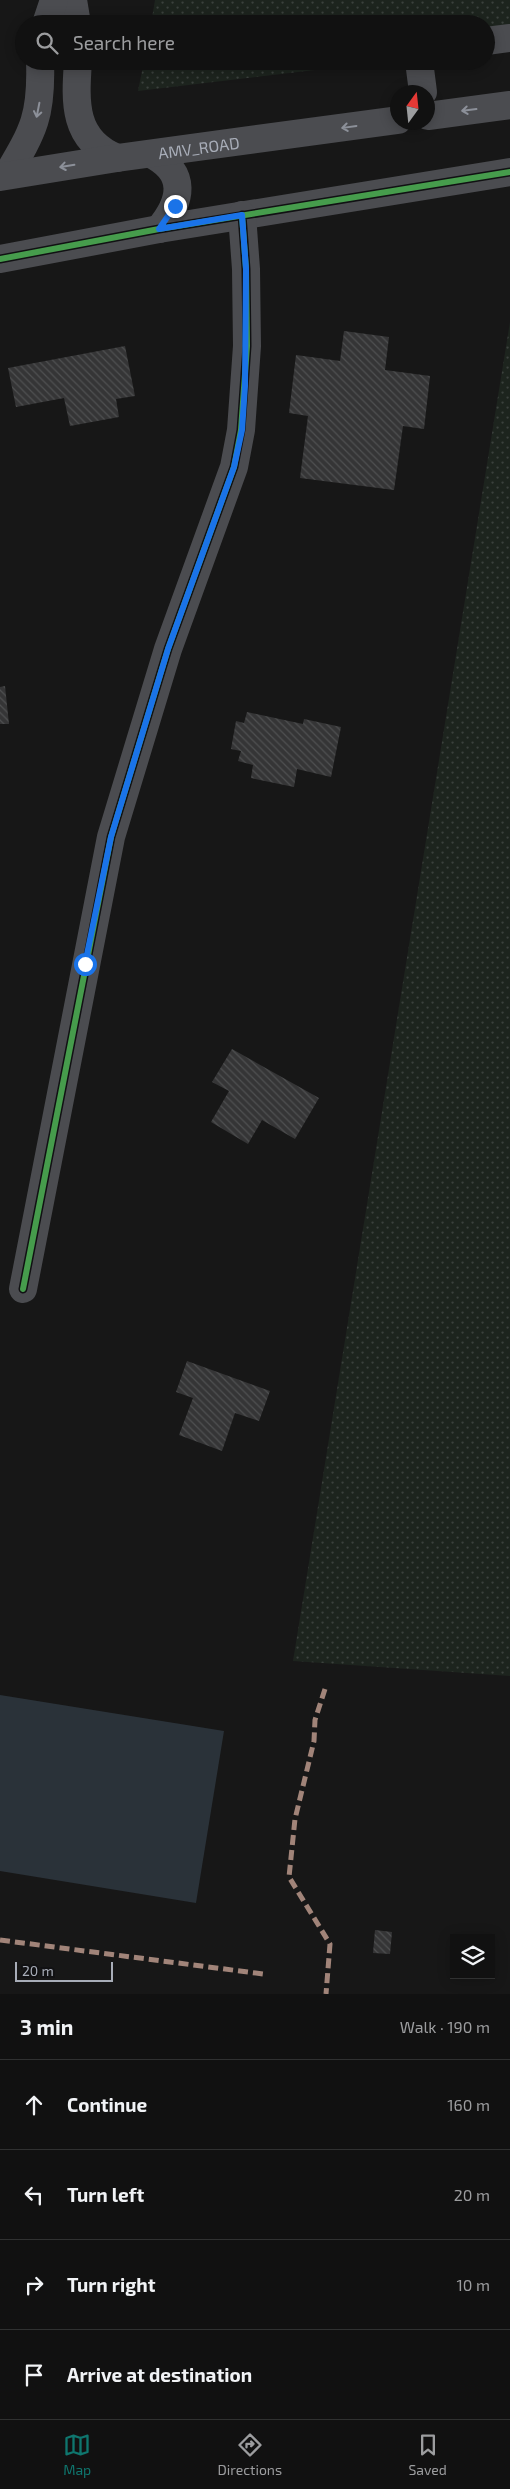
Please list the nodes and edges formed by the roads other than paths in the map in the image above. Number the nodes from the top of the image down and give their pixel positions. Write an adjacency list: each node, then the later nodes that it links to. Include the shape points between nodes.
1 (54, 0): 3 (street)
2 (73, 0): 4 (street)
3 (49, 15)
4 (76, 15)
5 (510, 38): 6 (street)
6 (495, 40)
7 (40, 70): 17 (street, one-way to 17, via 38,115)
8 (78, 70): 15 (street, via 80,122 85,135 94,146)
9 (420, 70): 10 (street)
10 (422, 85)
11 (510, 105): 12 (street, one-way to 12)
12 (435, 115)
13 (390, 121): 14 (street, AMV_ROAD, one-way to 14)
14 (151, 154): 15 (street, AMV_ROAD); 19 (street, via 163,160 177,181 175,206)
15 (116, 158): 17 (street, AMV_ROAD, one-way to 17)
16 (510, 172): 18 (street)
17 (4, 176)
18 (242, 215): 19 (street); 21 (street, via 247,346 240,439 234,467 168,649 111,837)
19 (159, 229): 20 (street)
20 (0, 259)
21 (23, 1289)

